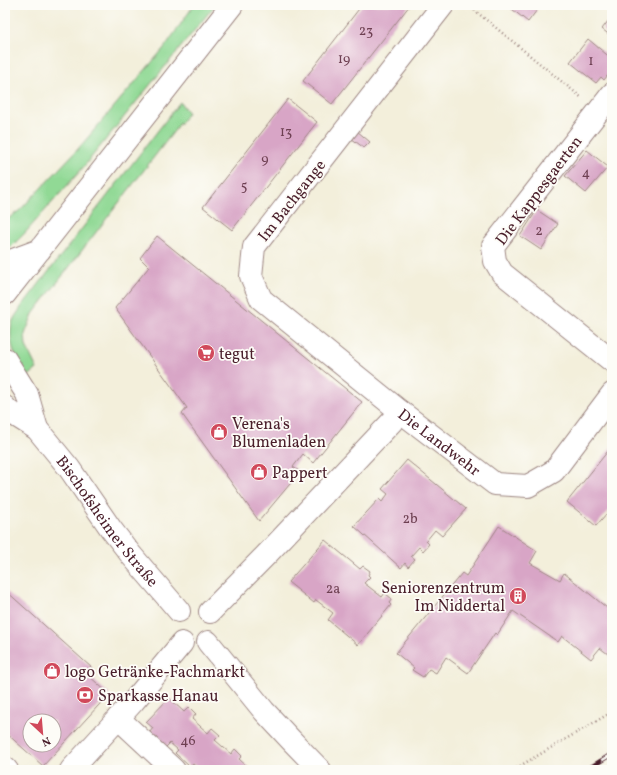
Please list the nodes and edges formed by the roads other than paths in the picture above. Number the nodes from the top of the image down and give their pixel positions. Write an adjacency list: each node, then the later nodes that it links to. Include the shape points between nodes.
1 (232, 5): 4 (street)
2 (443, 5): 11 (street, Im Bachgange, via 254,247 250,276 261,299)
3 (612, 94): 8 (street, Die Kappesgaerten, via 493,246 495,261 502,273)
4 (41, 249): 5 (street); 6 (street)
5 (5, 263)
6 (5, 294)
7 (5, 359): 12 (street, via 27,394)
8 (612, 361)
9 (612, 394): 11 (street, Die Landwehr, via 554,471 528,486 495,484)
10 (6, 409): 12 (street)
11 (401, 412): 14 (street, Die Landwehr)
12 (37, 429): 13 (street, Bischofsheimer Straße, via 132,556)
13 (180, 611): 14 (street, via 195,605); 16 (street, via 175,618 174,626 177,639)
14 (210, 612): 15 (street, via 215,628)
15 (208, 642): 16 (street, via 193,647); 20 (street, via 264,711)
16 (182, 643): 17 (street)
17 (118, 718): 18 (street); 19 (street)
18 (71, 770)
19 (174, 770)
20 (320, 770)

